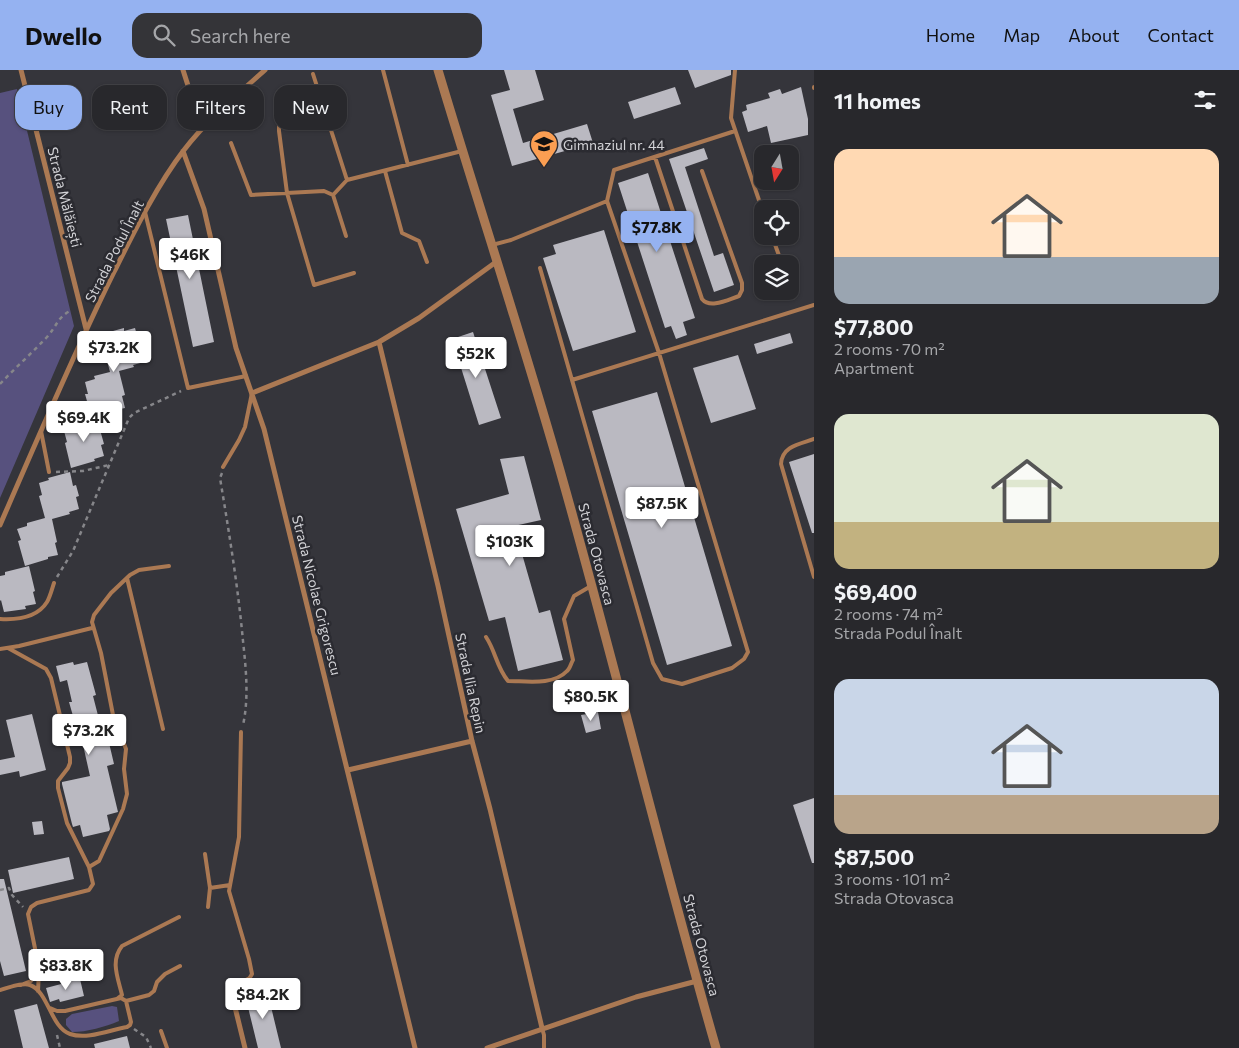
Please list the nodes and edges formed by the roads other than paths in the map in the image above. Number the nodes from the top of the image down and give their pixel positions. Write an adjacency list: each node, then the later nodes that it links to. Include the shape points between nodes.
1 (21, 70): 33 (street, Strada Mălăiești)
2 (183, 70): 8 (street)
3 (265, 70): 9 (street, Strada Podul Înalt)
4 (383, 70): 17 (lane)
5 (438, 70): 15 (street, Strada Otovasca)
6 (735, 70): 12 (lane, via 731,118)
7 (313, 74): 20 (lane)
8 (188, 85)
9 (249, 85)
10 (200, 130): 14 (street, Strada Podul Înalt)
11 (279, 130): 21 (lane)
12 (736, 131): 16 (lane); 23 (lane)
13 (231, 143): 21 (lane, via 251,195)
14 (183, 151): 25 (street, Strada Podul Înalt); 36 (street, Strada Nicolae Grigorescu, via 204,209 236,348)
15 (462, 151): 17 (lane); 27 (street, Strada Otovasca)
16 (655, 157): 19 (lane, via 702,299 711,304 739,296 742,283); 24 (lane, via 614,170)
17 (408, 165): 18 (lane)
18 (385, 171): 20 (lane); 28 (lane, via 402,233 419,241)
19 (702, 171)
20 (346, 180): 22 (lane)
21 (287, 193): 22 (lane, via 324,191); 31 (lane, via 314,286)
22 (333, 195): 26 (lane)
23 (759, 200)
24 (607, 201): 27 (lane); 35 (lane)
25 (145, 212): 33 (street, Strada Podul Înalt); 36 (lane, via 188,388)
26 (346, 236)
27 (491, 246): 29 (street, Strada Otovasca)
28 (427, 262)
29 (496, 262): 34 (street, via 419,318); 48 (street, Strada Otovasca, via 530,367)
30 (540, 268): 37 (lane)
31 (354, 273)
32 (814, 304): 35 (lane)
33 (86, 330): 39 (street, Strada Podul Înalt)
34 (379, 342): 38 (street); 56 (street, Strada Ilia Repin)
35 (659, 353): 37 (lane); 37 (lane, via 748,652 732,668 715,674 682,684 662,679 653,663)
36 (246, 376): 38 (street, Strada Nicolae Grigorescu)
37 (572, 380)
38 (252, 393): 41 (lane, via 245,426); 57 (street, Strada Nicolae Grigorescu, via 264,429)
39 (42, 431): 42 (lane); 43 (street, Strada Podul Înalt)
40 (814, 439): 45 (lane, via 786,449 781,456 781,464)
41 (223, 467)
42 (49, 472)
43 (0, 525)
44 (169, 566): 46 (lane, via 140,570)
45 (814, 577)
46 (127, 578): 50 (lane, via 94,615); 54 (lane)
47 (54, 584): 49 (lane, via 47,602 37,612 29,617)
48 (591, 586): 51 (lane, via 574,596 564,619 573,660 567,671 552,679 508,681); 67 (street, Strada Otovasca)
49 (0, 619)
50 (92, 628): 52 (lane); 59 (lane, via 101,653 113,715 126,749 127,794 99,861)
51 (486, 637)
52 (8, 648): 53 (lane); 59 (lane, via 46,669 51,678 70,763 58,781 58,788 67,823)
53 (0, 649)
54 (163, 729)
55 (241, 732): 60 (lane, via 239,837)
56 (472, 741): 57 (street); 74 (street, Strada Ilia Repin)
57 (348, 770): 78 (street, Strada Nicolae Grigorescu)
58 (204, 854): 61 (lane)
59 (89, 867): 65 (lane, via 93,884 89,890 31,907 28,914)
60 (230, 886): 61 (lane); 66 (lane, via 250,960 252,974)
61 (210, 888): 62 (lane)
62 (208, 907)
63 (179, 917): 71 (lane, via 122,946 117,952 115,961 122,995)
64 (180, 966): 72 (lane, via 165,974 149,995)
65 (39, 968): 68 (lane, via 31,981); 70 (lane)
66 (249, 979): 77 (street, via 240,983 232,995)
67 (697, 981): 74 (street); 81 (street, Strada Otovasca)
68 (21, 985): 69 (lane); 70 (lane, via 29,984)
69 (0, 990)
70 (38, 991): 73 (lane)
71 (118, 998): 72 (lane); 73 (lane, via 65,1011)
72 (126, 1001): 73 (lane, via 130,1025 84,1036 72,1035 61,1029)
73 (50, 1008)
74 (542, 1028): 79 (street); 80 (lane)
75 (160, 1031): 76 (lane)
76 (167, 1048)
77 (245, 1048)
78 (416, 1048)
79 (487, 1048)
80 (544, 1048)
81 (716, 1048)

